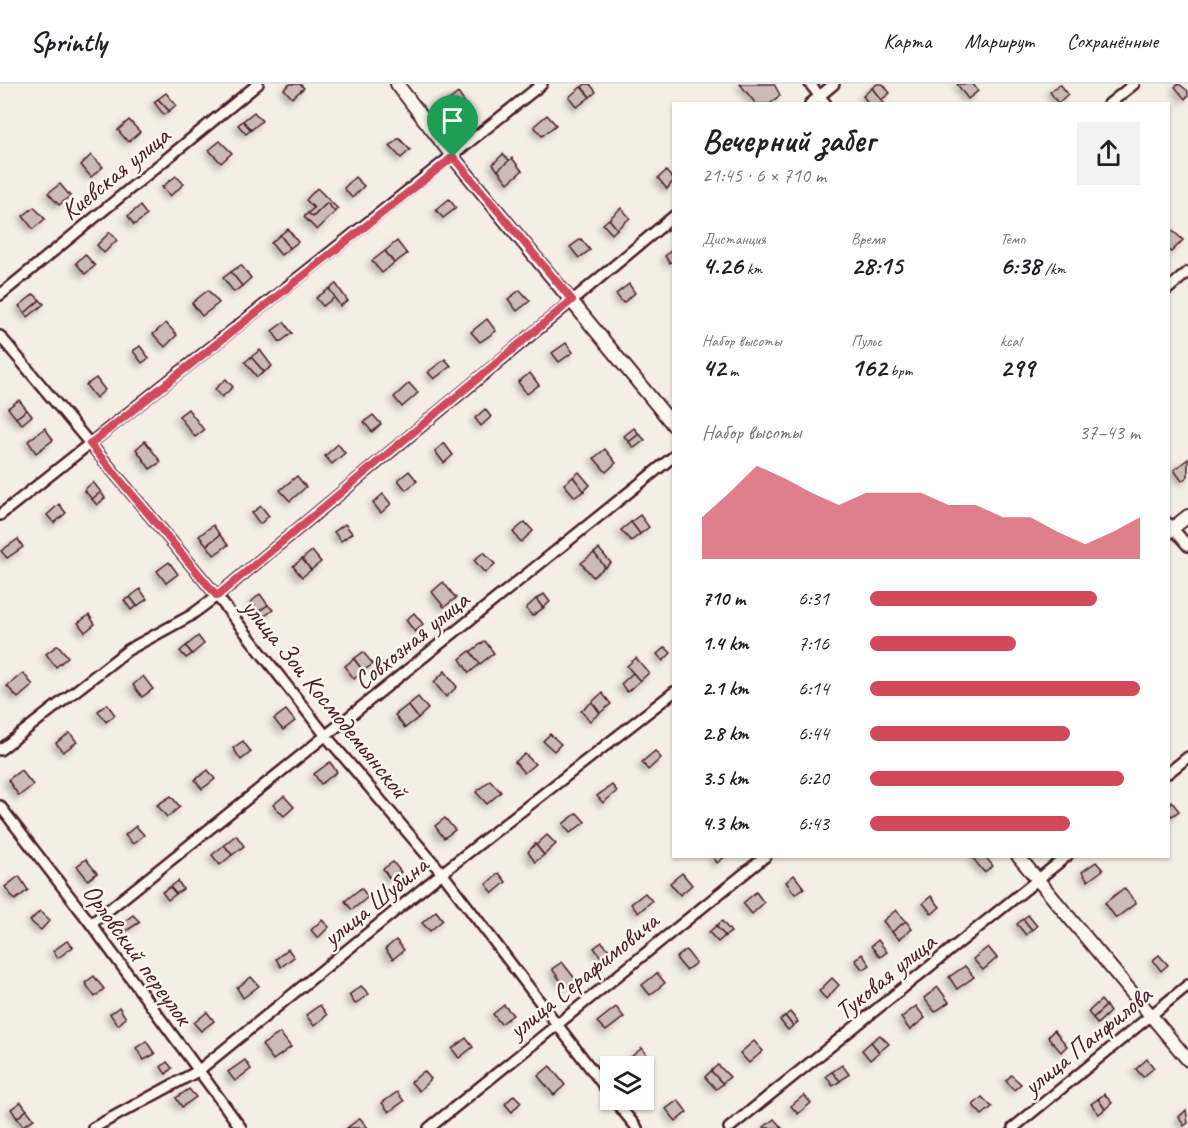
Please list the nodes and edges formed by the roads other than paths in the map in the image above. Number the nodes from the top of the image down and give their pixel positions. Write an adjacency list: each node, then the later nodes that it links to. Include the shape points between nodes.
1 (258, 84): 13 (street, Киевская улица)
2 (397, 84): 9 (street)
3 (542, 84): 9 (street)
4 (810, 84): 7 (street)
5 (834, 84): 7 (street)
6 (1134, 84): 8 (street)
7 (823, 100)
8 (1112, 102)
9 (453, 157): 14 (street); 17 (street)
10 (672, 218): 14 (street)
11 (1188, 272): 12 (street)
12 (1170, 287)
13 (0, 295)
14 (572, 300): 16 (street); 23 (street)
15 (0, 336): 17 (street, улица Зои Космодемьянской)
16 (672, 424)
17 (90, 444): 19 (street); 23 (street, улица Зои Космодемьянской)
18 (672, 458): 25 (street, Совхозная улица)
19 (0, 515)
20 (1188, 516): 21 (street)
21 (1170, 528): 22 (street)
22 (1188, 546)
23 (217, 596): 25 (street, улица Зои Космодемьянской); 26 (street, via 190,616 128,650)
24 (672, 694): 33 (street, улица Шубина)
25 (326, 736): 33 (street, улица Зои Космодемьянской); 35 (street, Совхозная улица)
26 (0, 750)
27 (1188, 757): 28 (street)
28 (1170, 771)
29 (0, 806): 35 (street, Орловский переулок)
30 (764, 858): 38 (street, улица Серафимовича)
31 (1020, 858): 34 (street)
32 (1065, 858): 34 (street, Туковая улица)
33 (442, 873): 38 (street, улица Зои Космодемьянской); 40 (street, улица Шубина)
34 (1038, 881): 37 (street); 47 (street, Туковая улица)
35 (91, 924): 40 (street, Орловский переулок)
36 (1188, 984): 37 (street, улица Панфилова)
37 (1150, 1015): 39 (street); 48 (street, улица Панфилова)
38 (557, 1025): 41 (street, улица Зои Космодемьянской); 45 (street, улица Серафимовича)
39 (1188, 1060)
40 (198, 1071): 43 (street, улица Шубина); 44 (street, Орловский переулок)
41 (600, 1081)
42 (622, 1110): 46 (street)
43 (93, 1128)
44 (241, 1128)
45 (429, 1128)
46 (637, 1128)
47 (729, 1128)
48 (1013, 1128)

